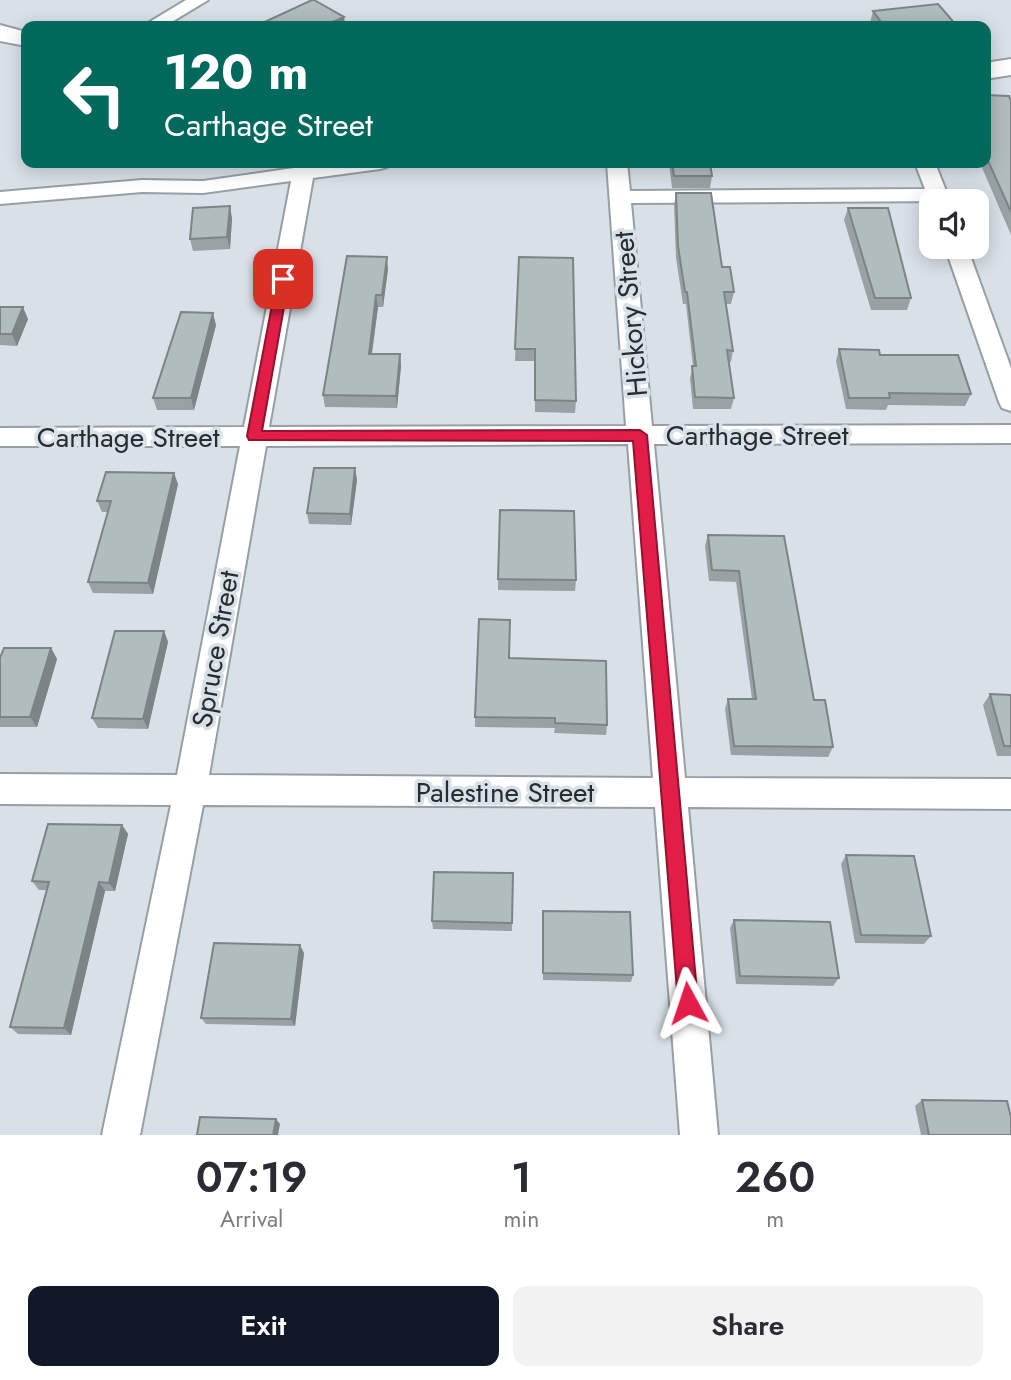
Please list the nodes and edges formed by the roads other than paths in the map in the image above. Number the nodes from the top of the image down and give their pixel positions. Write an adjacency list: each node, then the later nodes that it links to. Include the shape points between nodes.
1 (198, 0): 2 (street)
2 (161, 21)
3 (0, 33): 4 (main road)
4 (21, 38)
5 (1011, 67): 6 (main road)
6 (991, 70)
7 (238, 168): 12 (street)
8 (292, 168): 12 (street, via 203,187)
9 (297, 168): 21 (street, Spruce Street)
10 (617, 168): 14 (street, Hickory Street)
11 (927, 168): 13 (street)
12 (142, 186): 15 (street)
13 (935, 189)
14 (620, 197): 16 (street); 20 (street, Hickory Street)
15 (0, 198)
16 (919, 198)
17 (960, 259): 18 (street)
18 (1011, 402)
19 (1011, 434): 20 (street, Carthage Street)
20 (640, 435): 21 (street, Carthage Street); 25 (street, Hickory Street)
21 (254, 436): 22 (street, Carthage Street); 24 (street, Spruce Street)
22 (0, 437)
23 (0, 789): 24 (street, Palestine Street)
24 (190, 790): 25 (street, Palestine Street); 27 (street, Spruce Street)
25 (670, 793): 26 (street, Palestine Street); 28 (street, Hickory Street)
26 (1011, 794)
27 (121, 1135)
28 (699, 1135)

